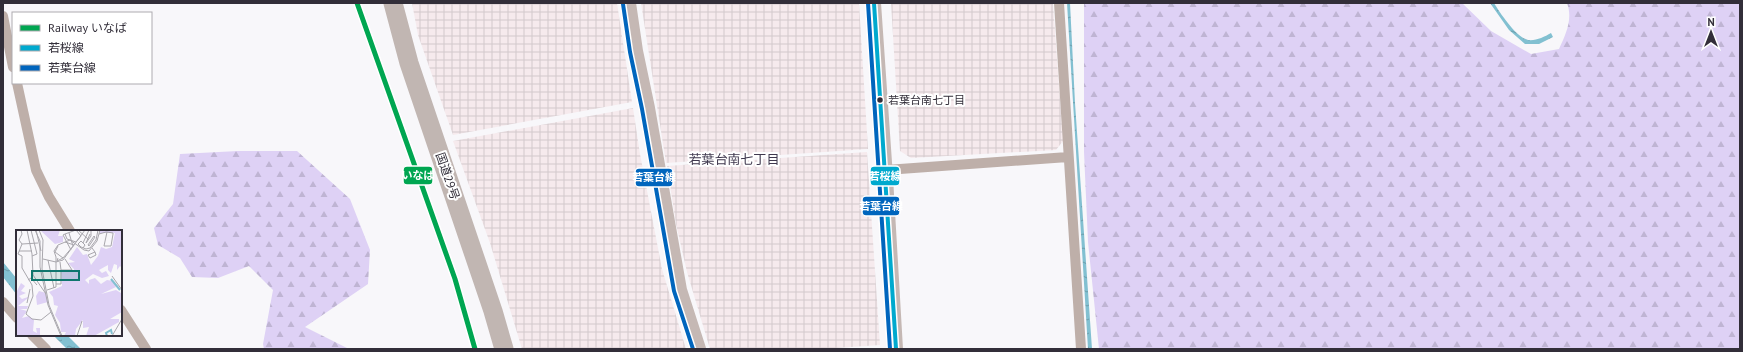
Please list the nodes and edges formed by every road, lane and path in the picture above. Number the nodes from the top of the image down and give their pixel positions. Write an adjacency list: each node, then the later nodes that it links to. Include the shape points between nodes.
1 (392, 3): 17 (highway, 国道29号, via 409,63)
2 (629, 3): 18 (street, via 680,290)
3 (874, 3): 9 (street)
4 (1059, 3): 8 (street)
5 (3, 16): 6 (street)
6 (12, 62)
7 (17, 84): 10 (street, via 36,170)
8 (1068, 157): 9 (street); 20 (street)
9 (886, 170): 19 (street)
10 (69, 230)
11 (3, 302): 13 (street)
12 (122, 312): 16 (street)
13 (16, 317)
14 (33, 336): 15 (street)
15 (46, 349)
16 (146, 349)
17 (504, 349)
18 (699, 349)
19 (896, 349)
20 (1081, 349)

